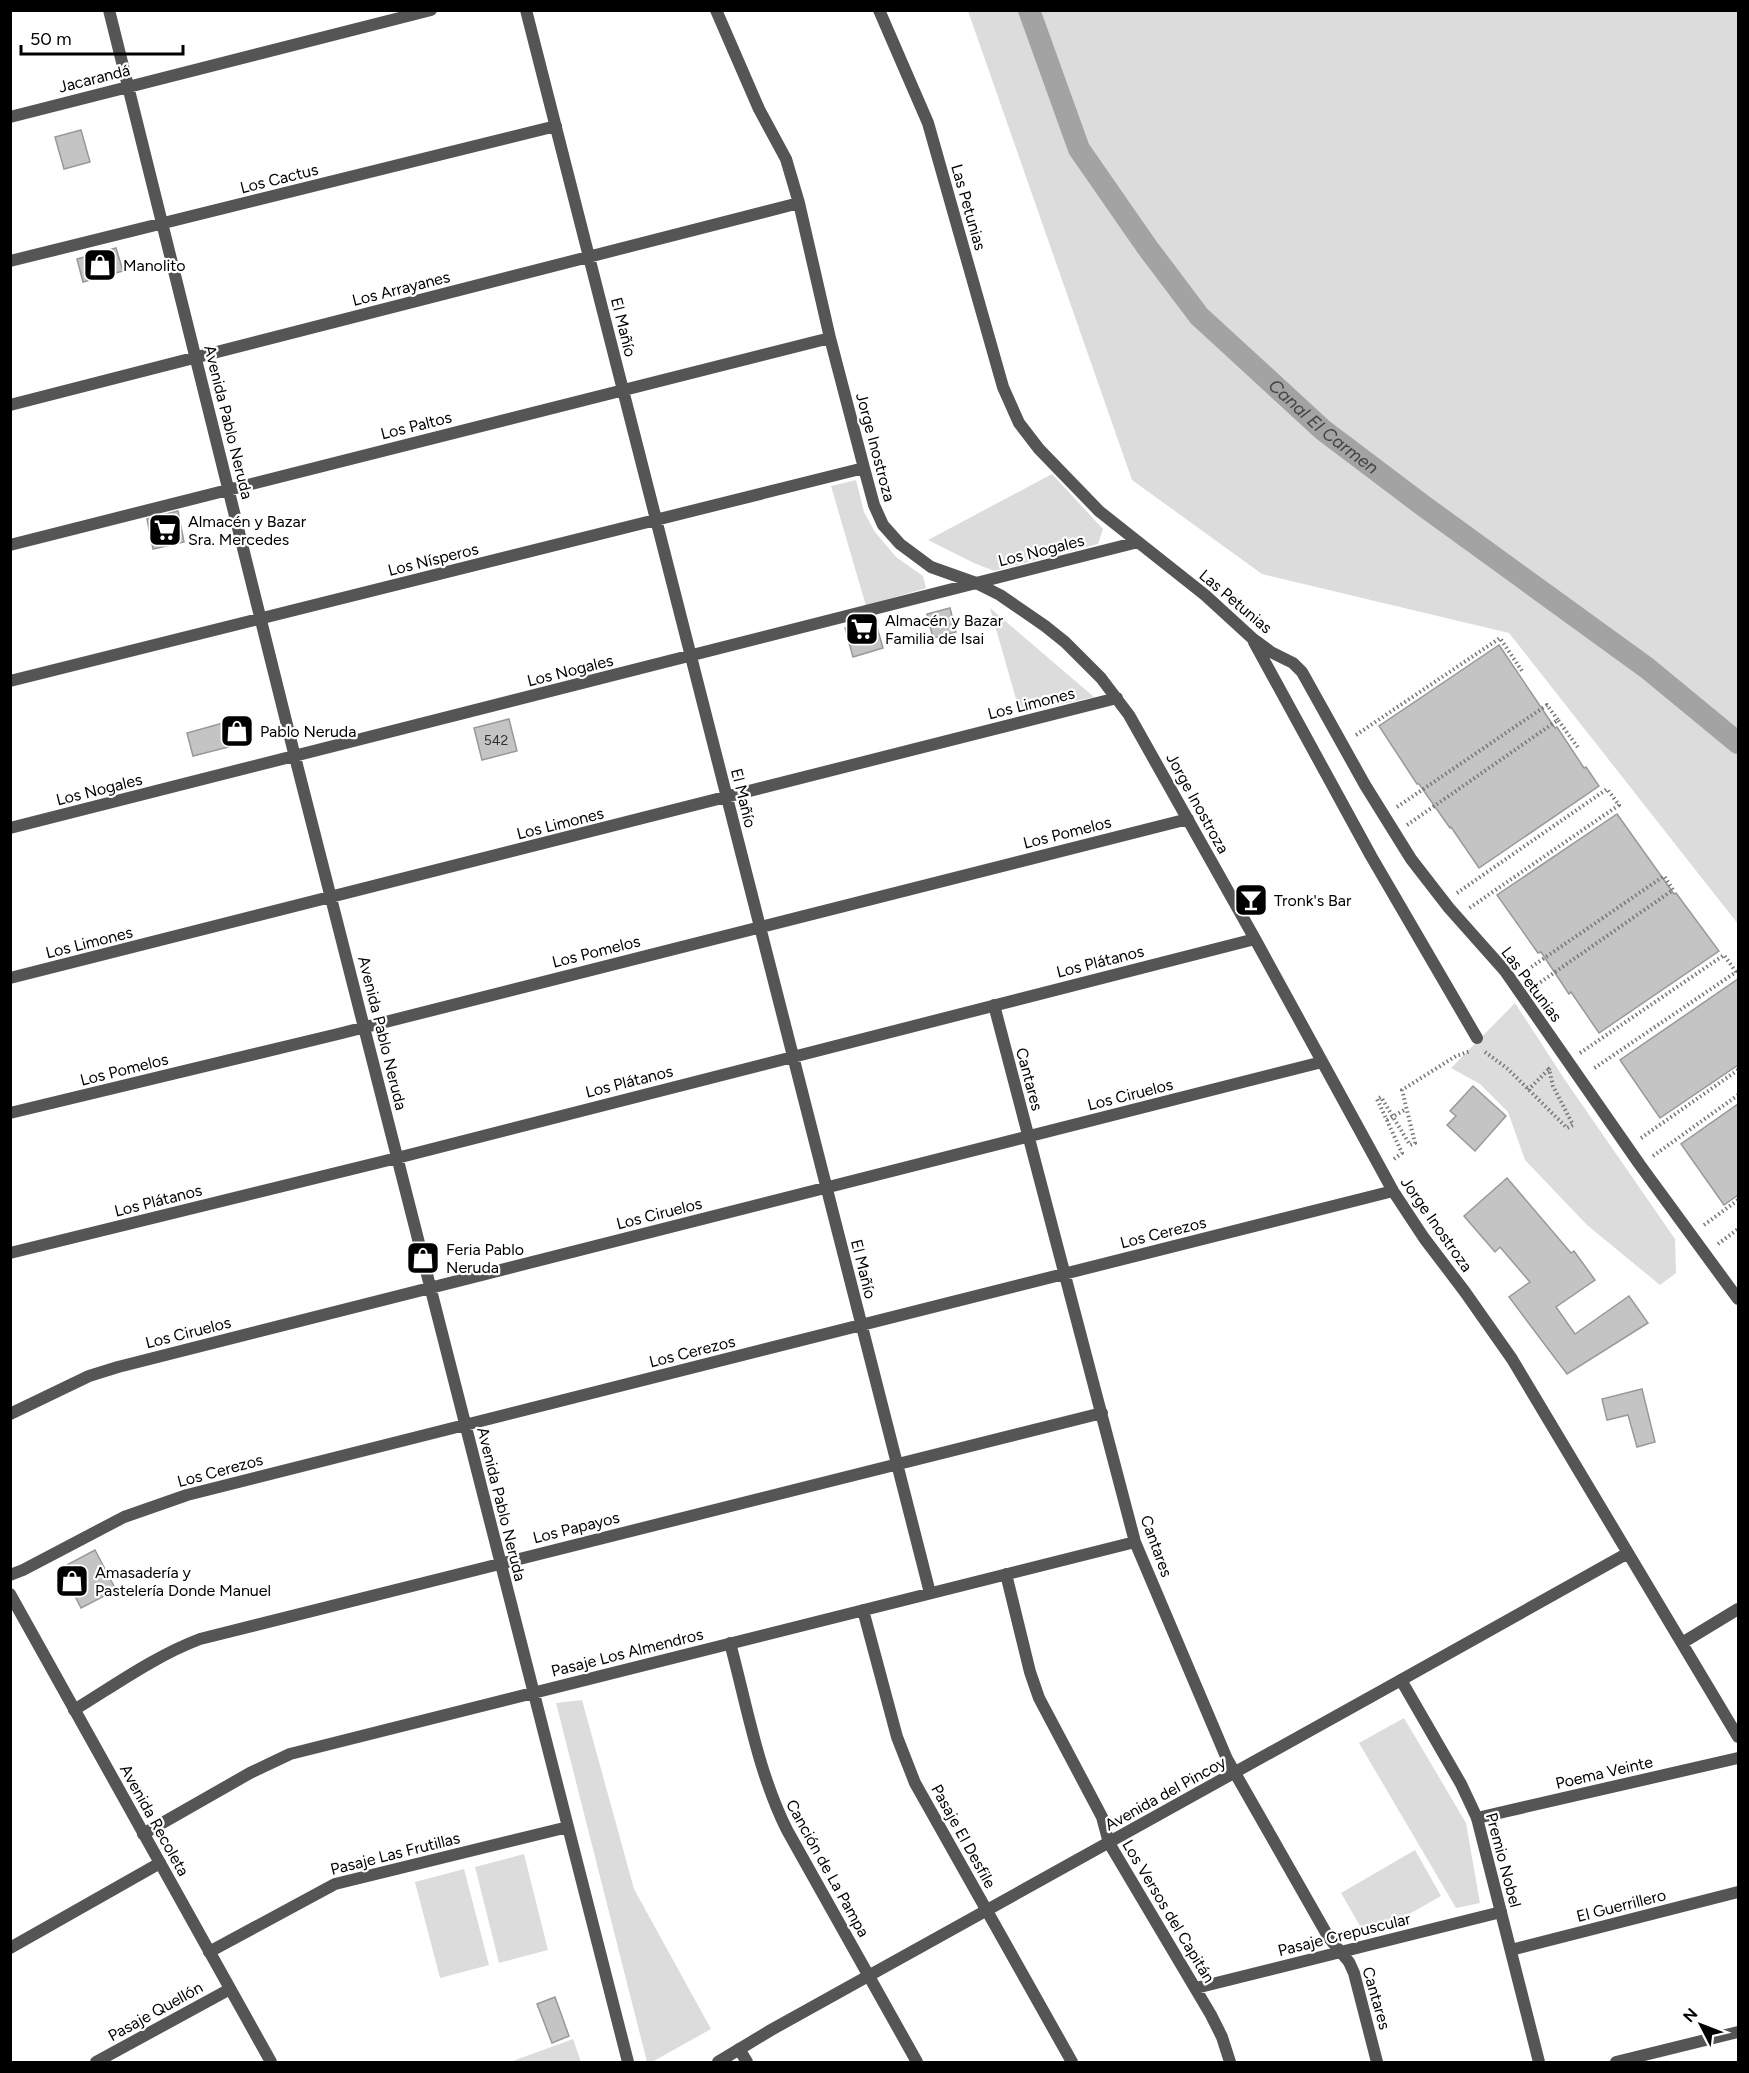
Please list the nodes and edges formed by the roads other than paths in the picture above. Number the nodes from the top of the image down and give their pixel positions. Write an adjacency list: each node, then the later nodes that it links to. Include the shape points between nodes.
1 (109, 10): 6 (street, Avenida Pablo Neruda)
2 (431, 10): 6 (street, Jacarandá)
3 (526, 10): 8 (street, El Mañío)
4 (716, 10): 9 (street, Jorge Inostroza, via 759,110 786,159)
5 (879, 10): 20 (street, Las Petunias, via 928,123 1010,405 1039,449 1099,511)
6 (128, 87): 7 (street, Jacarandá); 10 (street, Avenida Pablo Neruda)
7 (10, 117)
8 (556, 126): 10 (street, Los Cactus); 11 (street, El Mañío)
9 (799, 203): 11 (street, Los Arrayanes); 13 (street, Jorge Inostroza)
10 (162, 224): 12 (street, Los Cactus); 14 (street, Avenida Pablo Neruda)
11 (589, 257): 14 (street, Los Arrayanes); 15 (street, El Mañío)
12 (10, 261)
13 (830, 338): 15 (street, Los Paltos); 17 (street, Jorge Inostroza)
14 (196, 357): 16 (street, Los Arrayanes); 18 (street, Avenida Pablo Neruda)
15 (623, 390): 18 (street, Los Paltos); 19 (street, El Mañío)
16 (10, 405)
17 (864, 468): 19 (street, Los Nísperos); 22 (street, Jorge Inostroza, via 878,514 890,534 931,567)
18 (228, 490): 21 (street, Los Paltos); 23 (street, Avenida Pablo Neruda)
19 (656, 520): 23 (street, Los Nísperos); 25 (street, El Mañío)
20 (1138, 542): 22 (street, Los Nogales); 24 (street, Las Petunias)
21 (10, 544)
22 (976, 583): 25 (street, Los Nogales); 27 (street, Jorge Inostroza, via 1045,626 1083,660)
23 (261, 619): 26 (street, Los Nísperos); 28 (street, Avenida Pablo Neruda)
24 (1252, 638): 38 (street); 49 (street, Las Petunias, via 1302,672 1411,859 1511,980)
25 (691, 656): 28 (street, Los Nogales); 29 (street, El Mañío)
26 (10, 681)
27 (1117, 699): 29 (street, Los Limones); 30 (street, Jorge Inostroza, via 1143,737)
28 (295, 757): 31 (street, Los Nogales); 32 (street, Avenida Pablo Neruda)
29 (727, 798): 32 (street, Los Limones); 33 (street, El Mañío)
30 (1188, 819): 33 (street, Los Pomelos); 34 (street, Jorge Inostroza)
31 (10, 828)
32 (331, 898): 35 (street, Los Limones); 37 (street, Avenida Pablo Neruda)
33 (760, 926): 37 (street, Los Pomelos); 39 (street, El Mañío)
34 (1255, 939): 36 (street, Los Plátanos); 40 (street, Jorge Inostroza)
35 (10, 978)
36 (994, 1005): 39 (street, Los Plátanos); 42 (street, Cantares)
37 (364, 1027): 41 (street, Los Pomelos); 43 (street, Avenida Pablo Neruda)
38 (1476, 1043)
39 (793, 1057): 43 (street, Los Plátanos); 44 (street, El Mañío)
40 (1322, 1062): 42 (street, Los Ciruelos); 45 (street, Jorge Inostroza)
41 (10, 1113)
42 (1029, 1136): 44 (street, Los Ciruelos); 47 (street, Cantares)
43 (397, 1158): 46 (street, Los Plátanos); 48 (street, Avenida Pablo Neruda)
44 (827, 1188): 48 (street, Los Ciruelos); 50 (street, El Mañío)
45 (1393, 1191): 47 (street, Los Cerezos); 56 (street, Jorge Inostroza, via 1512,1359)
46 (10, 1253)
47 (1066, 1274): 50 (street, Los Cerezos); 51 (street, Cantares)
48 (430, 1288): 52 (street, Los Ciruelos, via 117,1367 89,1376); 53 (street, Avenida Pablo Neruda)
49 (1738, 1299)
50 (862, 1325): 53 (street, Los Cerezos); 54 (street, El Mañío)
51 (1102, 1413): 54 (street, Los Papayos); 55 (street, Cantares)
52 (10, 1414)
53 (465, 1425): 57 (street, Avenida Pablo Neruda); 59 (street, Los Cerezos, via 166,1501 124,1517)
54 (897, 1464): 57 (street, Los Papayos); 60 (street, El Mañío)
55 (1135, 1542): 58 (street, Pasaje Los Almendros); 71 (street, Cantares)
56 (1628, 1553): 65 (street, Jorge Inostroza); 66 (street, Avenida del Pincoy)
57 (500, 1563): 67 (street, Avenida Pablo Neruda); 68 (street, Los Papayos, via 200,1639 177,1647)
58 (1006, 1574): 60 (street, Pasaje Los Almendros); 75 (street, Los Versos del Capitán, via 1039,1698 1102,1817)
59 (10, 1575)
60 (930, 1593): 63 (street, Pasaje Los Almendros)
61 (10, 1594): 68 (street, Avenida Recoleta)
62 (1738, 1609): 65 (street)
63 (863, 1610): 64 (street, Pasaje Los Almendros); 78 (street, Pasaje El Desfile, via 904,1760)
64 (730, 1643): 67 (street, Pasaje Los Almendros); 84 (street, Canción de La Pampa, via 774,1805)
65 (1682, 1643): 69 (street, Jorge Inostroza)
66 (1401, 1680): 71 (street, Avenida del Pincoy); 72 (street, Premio Nobel)
67 (533, 1693): 73 (street, Avenida Pablo Neruda); 74 (street, Pasaje Los Almendros, via 290,1754)
68 (74, 1710): 74 (street, Avenida Recoleta)
69 (1738, 1737)
70 (1738, 1758): 72 (street, Poema Veinte)
71 (1235, 1773): 75 (street, Avenida del Pincoy); 83 (street, Cantares, via 1329,1938)
72 (1478, 1818): 79 (street, Premio Nobel)
73 (568, 1827): 82 (street, Pasaje Las Frutillas, via 334,1884); 91 (street, Avenida Pablo Neruda)
74 (143, 1834): 76 (street, Avenida Recoleta)
75 (1109, 1843): 78 (street, Avenida del Pincoy); 85 (street, Los Versos del Capitán)
76 (160, 1863): 80 (street); 82 (street, Avenida Recoleta)
77 (1738, 1892): 81 (street, El Guerrillero)
78 (987, 1911): 84 (street, Avenida del Pincoy); 95 (street, Pasaje El Desfile)
79 (1501, 1912): 81 (street, Premio Nobel); 83 (street, Pasaje Crepuscular)
80 (10, 1948)
81 (1511, 1950): 98 (street, Premio Nobel)
82 (209, 1952): 86 (street, Avenida Recoleta)
83 (1341, 1952): 85 (street, Pasaje Crepuscular); 97 (street, Cantares, via 1354,1973)
84 (869, 1977): 88 (street, Avenida del Pincoy); 94 (street, Canción de La Pampa)
85 (1196, 1988): 96 (street, Los Versos del Capitán, via 1217,2026)
86 (230, 1989): 89 (street, Pasaje Quellón); 90 (street, Avenida Recoleta)
87 (1738, 2032): 99 (street)
88 (739, 2049): 92 (street, Avenida del Pincoy); 93 (street)
89 (96, 2062)
90 (271, 2062)
91 (628, 2062)
92 (718, 2062)
93 (747, 2062)
94 (917, 2062)
95 (1072, 2062)
96 (1230, 2062)
97 (1377, 2062)
98 (1539, 2062)
99 (1616, 2062)

